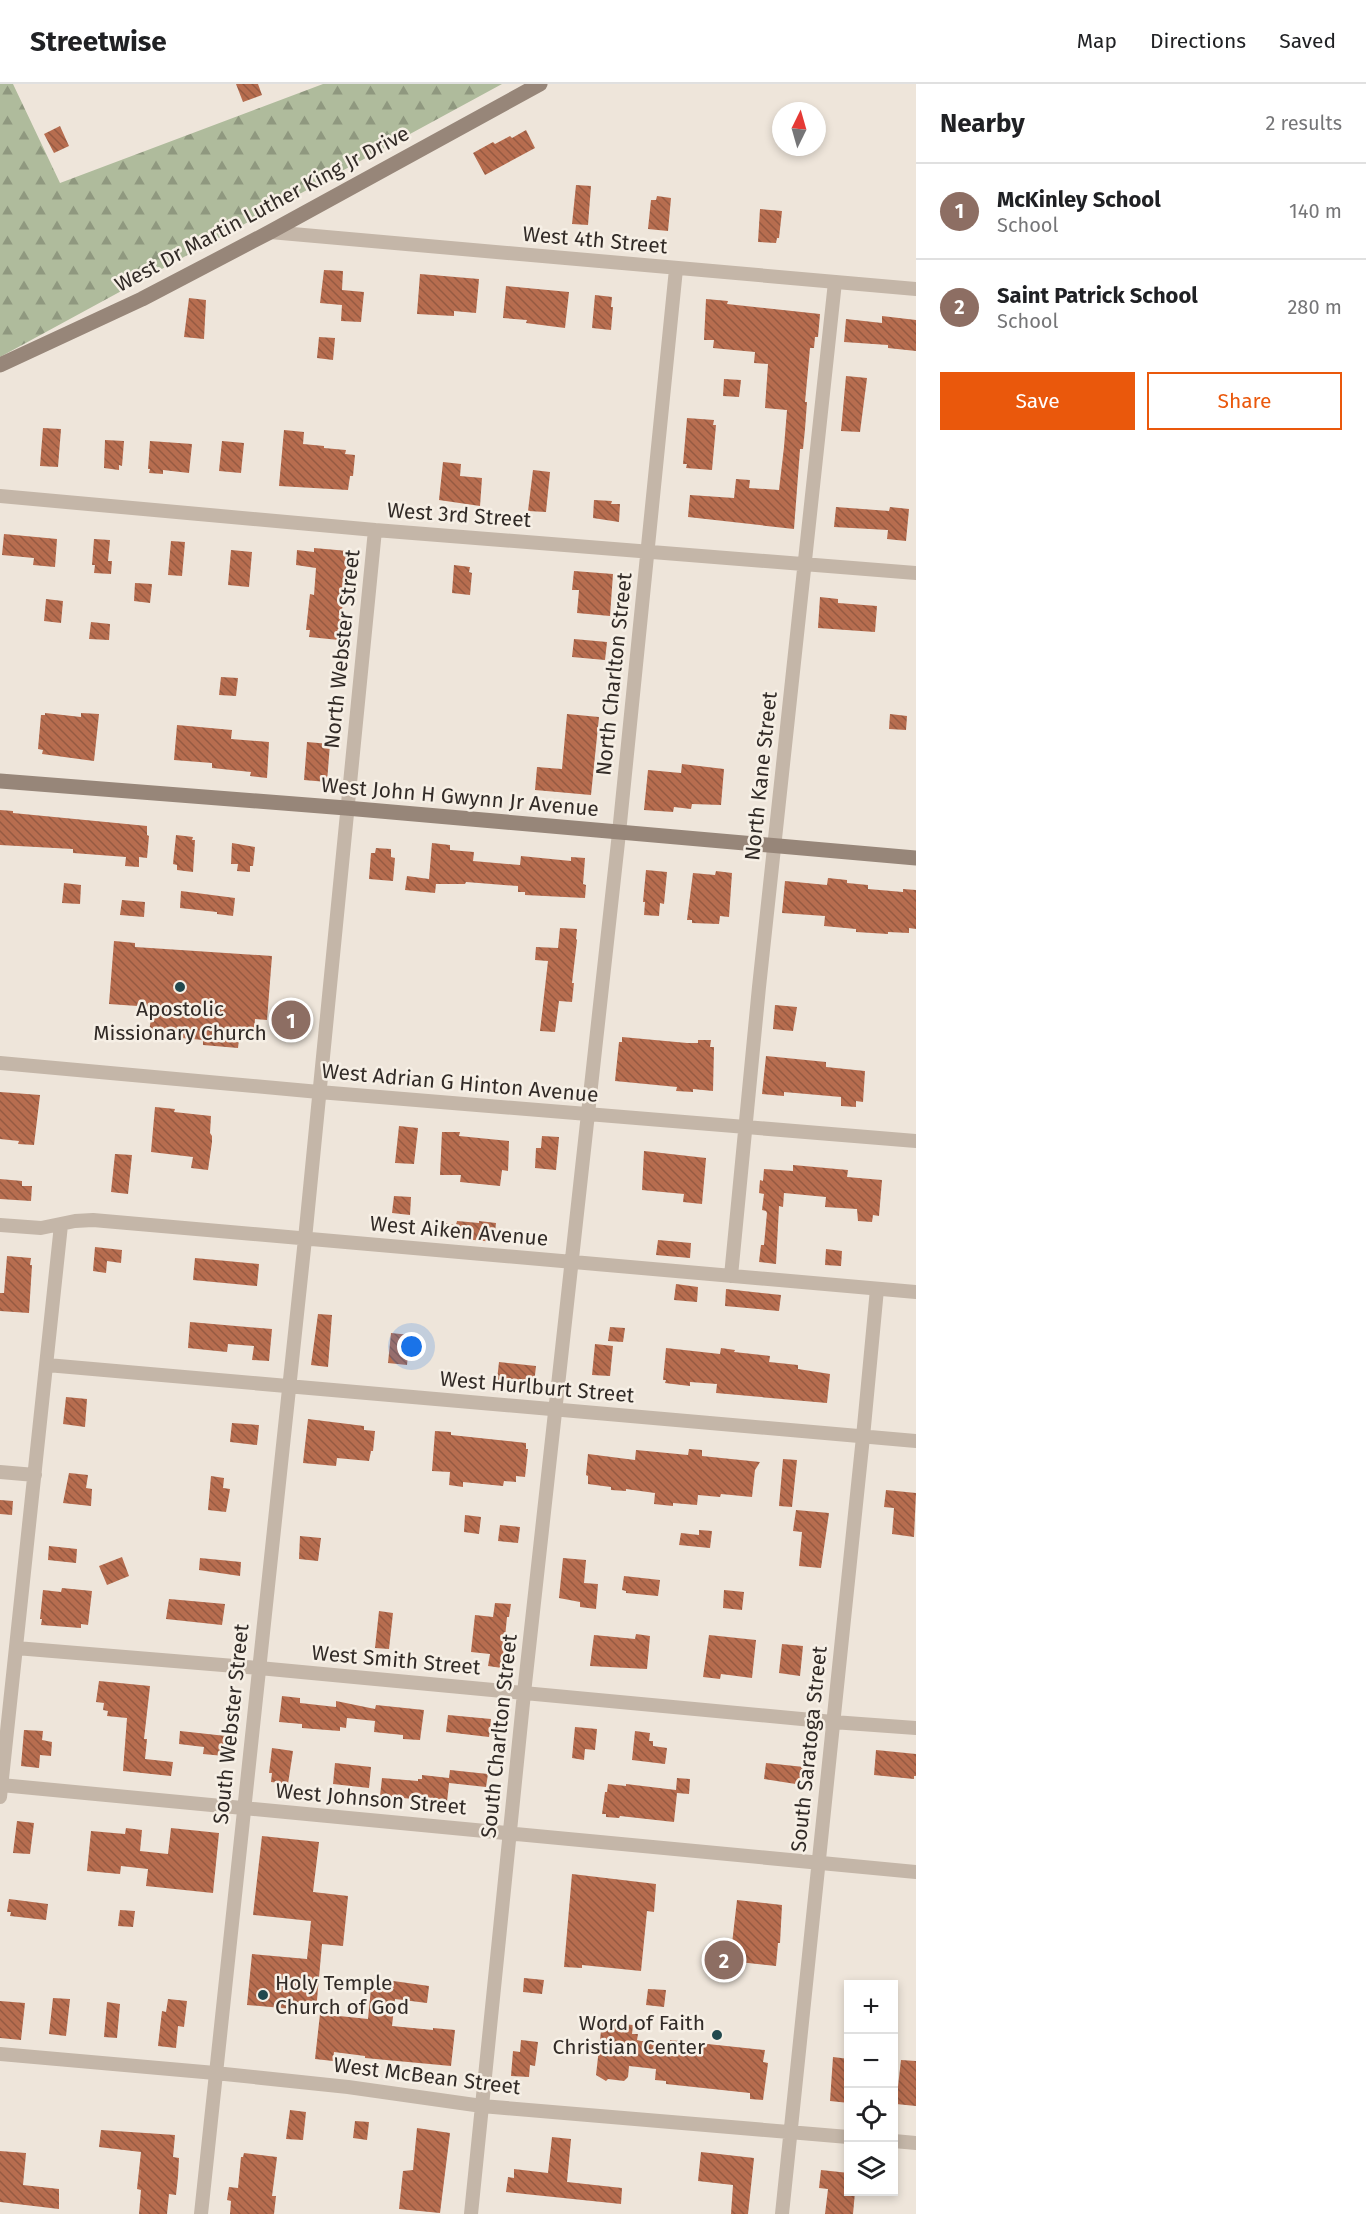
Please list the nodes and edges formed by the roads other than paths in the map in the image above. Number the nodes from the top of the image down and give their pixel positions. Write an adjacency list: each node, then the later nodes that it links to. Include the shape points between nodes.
1 (540, 84): 2 (street, West Dr Martin Luther King Jr Drive)
2 (270, 232): 3 (street, West 4th Street); 6 (street, West Dr Martin Luther King Jr Drive, via 142,299)
3 (676, 269): 4 (street, West 4th Street); 9 (street, North Charlton Street)
4 (835, 282): 5 (street, West 4th Street); 10 (street, North Kane Street)
5 (916, 290)
6 (0, 364)
7 (0, 496): 8 (street, West 3rd Street)
8 (375, 530): 9 (street, West 3rd Street); 13 (street, North Webster Street)
9 (647, 551): 10 (street, West 3rd Street); 14 (street, North Charlton Street)
10 (805, 564): 11 (street, West 3rd Street); 15 (street, North Kane Street)
11 (916, 573)
12 (0, 781): 13 (street, West John H Gwynn Jr Avenue)
13 (346, 808): 14 (street, West John H Gwynn Jr Avenue); 18 (street, North Webster Street)
14 (619, 833): 15 (street, West John H Gwynn Jr Avenue); 19 (street, North Charlton Street)
15 (774, 846): 16 (street, West John H Gwynn Jr Avenue); 20 (street, North Kane Street)
16 (916, 858)
17 (0, 1063): 18 (street, West Adrian G Hinton Avenue)
18 (319, 1092): 19 (street, West Adrian G Hinton Avenue); 24 (street, North Webster Street)
19 (587, 1114): 20 (street, West Adrian G Hinton Avenue); 25 (street, North Charlton Street)
20 (745, 1126): 21 (street, West Adrian G Hinton Avenue); 26 (street, North Kane Street)
21 (916, 1141)
22 (0, 1225): 23 (street, West Aiken Avenue)
23 (61, 1225): 24 (street, West Aiken Avenue, via 93,1220); 29 (street)
24 (305, 1239): 25 (street, West Aiken Avenue); 30 (street, South Webster Street)
25 (571, 1262): 26 (street, West Aiken Avenue); 31 (street, South Charlton Street)
26 (731, 1275): 27 (street, West Aiken Avenue)
27 (876, 1288): 28 (street, West Aiken Avenue); 32 (street, South Saratoga Street)
28 (916, 1292)
29 (47, 1365): 30 (street, West Hurlburt Street); 35 (street)
30 (289, 1387): 31 (street, West Hurlburt Street); 37 (street, South Webster Street)
31 (556, 1410): 32 (street, West Hurlburt Street); 38 (street, South Charlton Street)
32 (863, 1437): 33 (street, West Hurlburt Street); 40 (street, South Saratoga Street)
33 (916, 1441)
34 (0, 1472): 35 (street)
35 (35, 1475): 36 (street)
36 (16, 1648): 37 (street, West Smith Street); 39 (street)
37 (259, 1668): 38 (street, West Smith Street); 43 (street, South Webster Street)
38 (524, 1693): 40 (street, West Smith Street); 44 (street, South Charlton Street)
39 (4, 1716): 42 (street)
40 (833, 1722): 41 (street, West Smith Street); 45 (street, South Saratoga Street)
41 (916, 1728)
42 (1, 1791): 43 (street, West Johnson Street)
43 (243, 1808): 44 (street, West Johnson Street); 48 (street, South Webster Street)
44 (510, 1833): 45 (street, West Johnson Street); 49 (street, South Charlton Street)
45 (818, 1863): 46 (street, West Johnson Street); 50 (street, South Saratoga Street)
46 (916, 1872)
47 (0, 2054): 48 (street, West McBean Street)
48 (215, 2073): 49 (street, West McBean Street); 54 (street, South Webster Street)
49 (482, 2106): 50 (street, West McBean Street); 55 (street, South Charlton Street)
50 (791, 2132): 51 (street, West McBean Street); 56 (street, South Saratoga Street)
51 (844, 2137)
52 (898, 2141): 53 (street)
53 (916, 2143)
54 (201, 2214)
55 (471, 2214)
56 (782, 2214)

